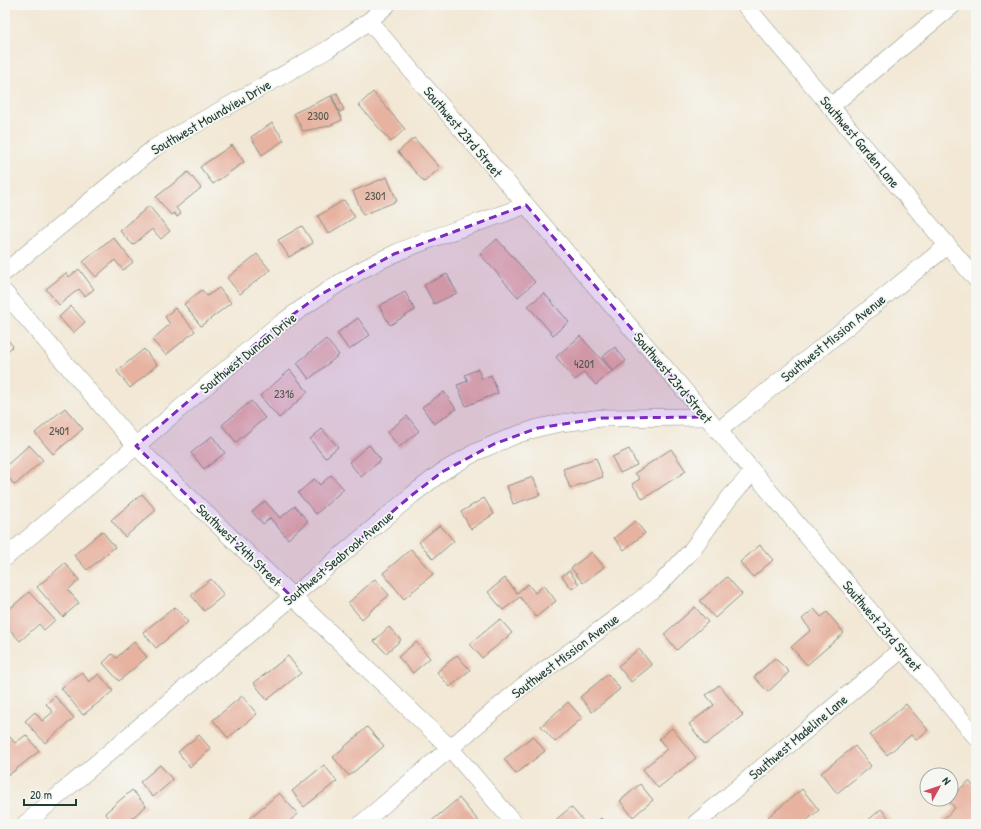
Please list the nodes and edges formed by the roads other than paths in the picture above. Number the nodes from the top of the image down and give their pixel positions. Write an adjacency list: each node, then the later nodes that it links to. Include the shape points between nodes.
1 (387, 5): 4 (street, Southwest Moundview Drive)
2 (745, 5): 5 (street, Southwest Garden Lane)
3 (953, 5): 5 (street)
4 (369, 21): 6 (street, Southwest 23rd Street); 8 (street, Southwest Moundview Drive, via 327,50 154,148)
5 (830, 106): 7 (street, Southwest Garden Lane)
6 (526, 205): 11 (street, Southwest 23rd Street); 13 (street, Southwest Duncan Drive, via 442,234 394,254 318,296 273,329)
7 (947, 246): 9 (street, Southwest Garden Lane); 12 (street, Southwest Mission Avenue)
8 (5, 272)
9 (976, 280)
10 (5, 293): 13 (street, Southwest 24th Street)
11 (707, 417): 12 (street, Southwest 23rd Street); 16 (street, Southwest Seabrook Avenue, via 602,418 560,423 494,444 442,472 418,490)
12 (718, 431): 14 (street, Southwest 23rd Street)
13 (136, 446): 15 (street, Southwest Duncan Drive); 16 (street, Southwest 24th Street)
14 (753, 472): 17 (street, Southwest 23rd Street); 19 (street, Southwest Mission Avenue, via 730,497 691,551 660,584 523,686)
15 (5, 558)
16 (292, 597): 19 (street, Southwest 24th Street); 20 (street, Southwest Seabrook Avenue)
17 (901, 650): 18 (street, Southwest 23rd Street); 23 (street, Southwest Madeline Lane)
18 (976, 737)
19 (450, 748): 21 (street, Southwest Mission Avenue); 22 (street, Southwest 24th Street)
20 (25, 824)
21 (361, 824)
22 (515, 824)
23 (695, 824)

